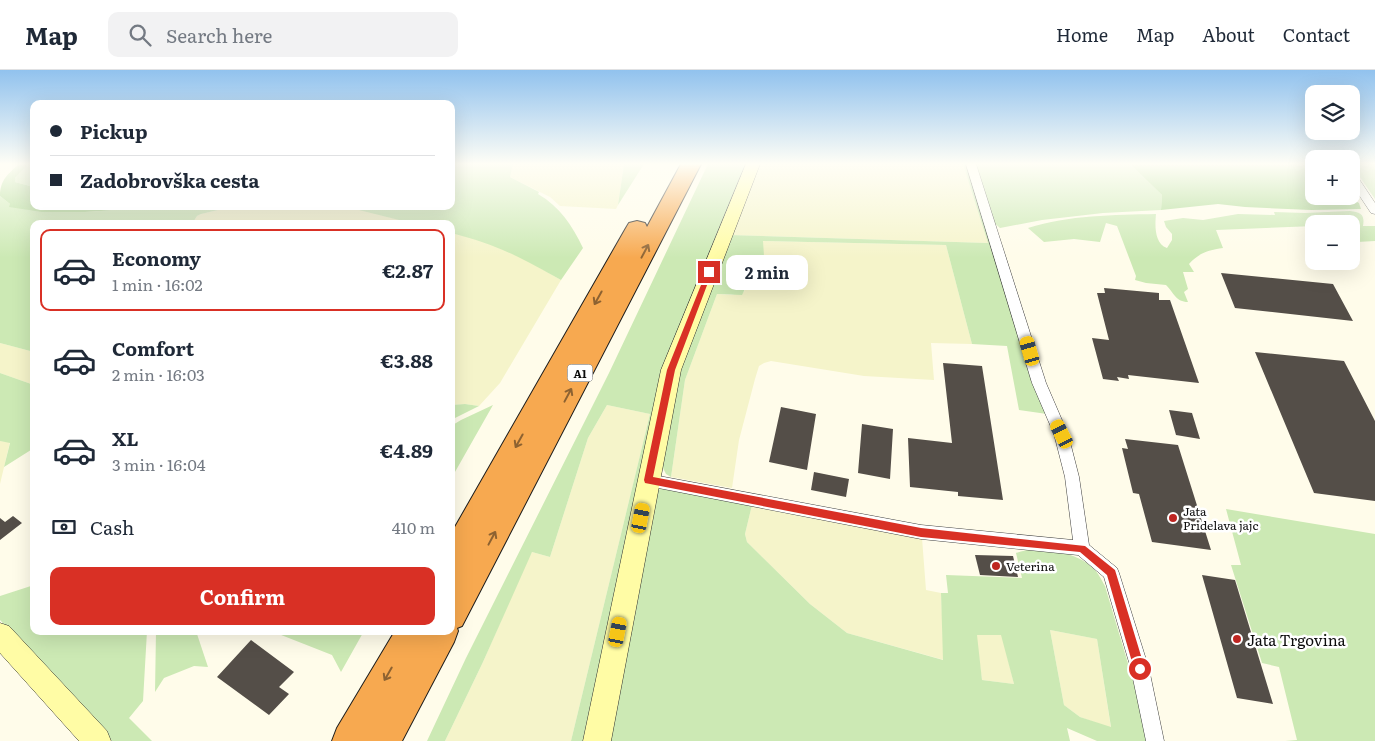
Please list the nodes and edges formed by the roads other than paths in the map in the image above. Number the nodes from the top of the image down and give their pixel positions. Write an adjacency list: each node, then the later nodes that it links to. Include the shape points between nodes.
1 (655, 195): 9 (highway, A1, one-way to 9)
2 (674, 195): 10 (highway, A1, one-way to 2)
3 (739, 195): 7 (main road, via 671,370)
4 (981, 195): 8 (street, via 1039,383 1062,434)
5 (1365, 195): 6 (street)
6 (1375, 211)
7 (648, 480): 8 (street, via 921,532); 17 (main road)
8 (1082, 548): 18 (street, via 1111,573 1140,669)
9 (455, 556)
10 (455, 607)
11 (0, 635): 14 (main road)
12 (411, 635): 15 (highway, one-way to 15)
13 (440, 635): 16 (highway)
14 (97, 741)
15 (350, 741)
16 (384, 741)
17 (597, 741)
18 (1155, 741)

